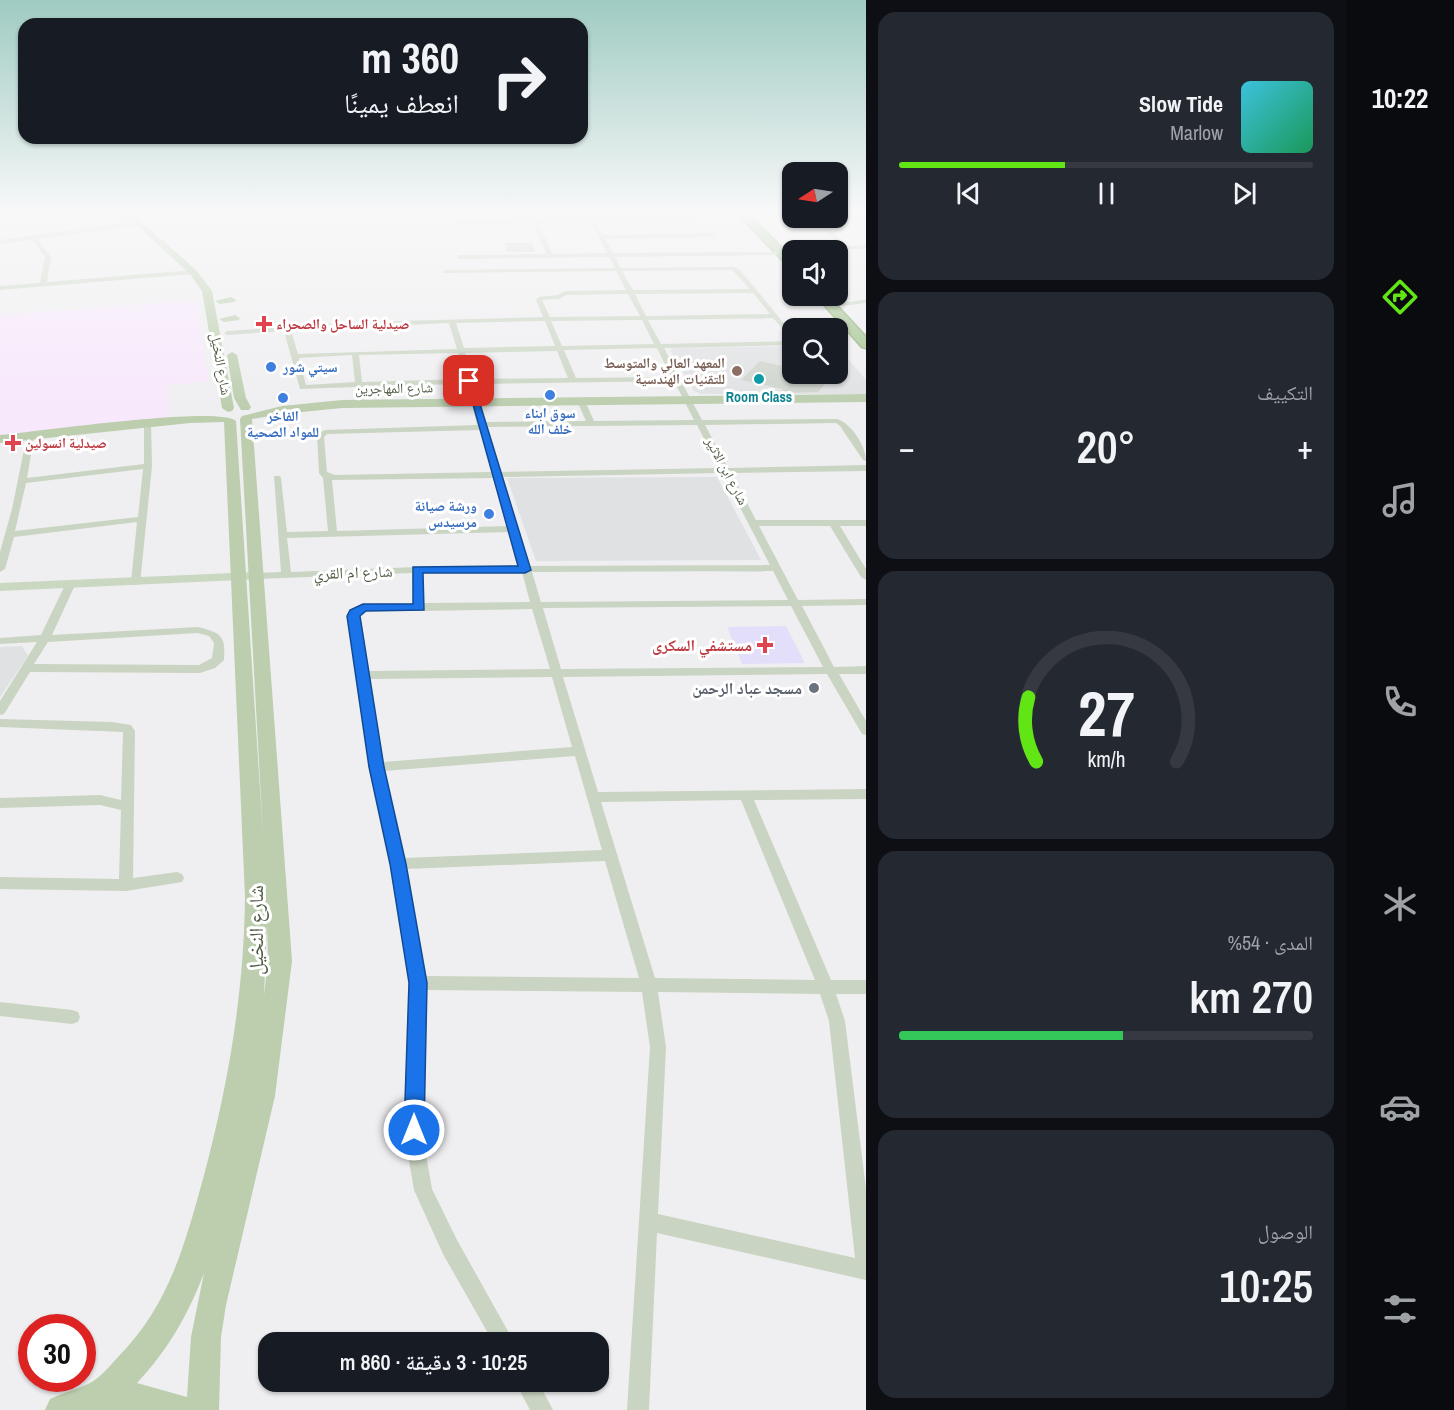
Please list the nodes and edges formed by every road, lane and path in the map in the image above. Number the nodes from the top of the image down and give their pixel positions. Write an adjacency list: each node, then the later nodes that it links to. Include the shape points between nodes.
1 (44, 278): 7 (street)
2 (144, 278): 7 (street)
3 (199, 278): 41 (main road, شارع النخيل, via 210,298)
4 (201, 278): 22 (main road, شارع النخيل, via 226,300 230,319)
5 (624, 278): 10 (street, شارع ابن الاثير)
6 (744, 278): 9 (street)
7 (43, 285): 8 (street)
8 (0, 288)
9 (755, 291): 10 (street); 15 (street)
10 (632, 292): 16 (street, شارع ابن الاثير); 17 (street, via 562,293 559,297 541,298)
11 (848, 301): 12 (street)
12 (866, 302)
13 (831, 306): 24 (highway)
14 (843, 306): 21 (highway)
15 (775, 316): 16 (street); 19 (street)
16 (646, 318): 17 (street); 25 (street, شارع ابن الاثير)
17 (546, 320): 18 (street); 26 (street)
18 (452, 321): 20 (street); 27 (street)
19 (782, 325)
20 (287, 328): 22 (street); 29 (street)
21 (866, 330)
22 (227, 333): 34 (main road, شارع النخيل)
23 (782, 343): 25 (street)
24 (866, 344)
25 (661, 346): 26 (street); 30 (street, شارع ابن الاثير)
26 (559, 348): 27 (street); 31 (street)
27 (460, 350): 28 (street); 32 (street)
28 (355, 353): 29 (street); 33 (street)
29 (296, 356): 33 (street, via 303,387)
30 (679, 379): 31 (street); 36 (street, شارع ابن الاثير)
31 (573, 380): 32 (street)
32 (469, 381): 33 (street); 38 (street)
33 (359, 383): 39 (street)
34 (240, 394): 40 (main road, via 251,403); 42 (main road, شارع النخيل)
35 (866, 398): 36 (main road, شارع المهاجرين)
36 (690, 400): 37 (main road, شارع المهاجرين); 46 (street, شارع ابن الاثير)
37 (581, 401): 38 (main road, شارع المهاجرين); 45 (street)
38 (475, 402): 39 (main road, شارع المهاجرين); 47 (street)
39 (361, 404): 40 (main road, شارع المهاجرين)
40 (274, 410): 42 (main road); 42 (main road, شارع المهاجرين)
41 (227, 416): 42 (main road, شارع المهاجرين); 43 (main road); 43 (main road, via 215,424); 71 (main road, شارع النخيل)
42 (248, 416): 71 (main road, شارع النخيل)
43 (198, 418): 44 (main road)
44 (147, 423): 48 (main road); 51 (street)
45 (591, 424): 46 (street); 47 (street)
46 (702, 424): 50 (street, via 837,421); 53 (street, شارع ابن الاثير)
47 (482, 426): 54 (street); 55 (street, via 325,432 320,437 323,473)
48 (30, 436): 49 (main road); 57 (street)
49 (0, 440)
50 (866, 458)
51 (147, 466): 57 (street); 58 (street)
52 (866, 468): 53 (street)
53 (727, 470): 54 (street); 59 (street, شارع ابن الاثير)
54 (496, 474): 55 (street); 62 (street)
55 (327, 477): 63 (street)
56 (277, 478): 65 (street)
57 (23, 481): 64 (street)
58 (142, 519): 64 (street); 73 (street)
59 (754, 523): 60 (street); 66 (street, شارع ابن الاثير)
60 (833, 523): 61 (street); 72 (street)
61 (866, 523)
62 (513, 529): 63 (street); 69 (street)
63 (333, 534): 65 (street)
64 (10, 535): 67 (street)
65 (284, 535): 70 (street)
66 (778, 568): 69 (street, شارع ام القري); 77 (street, شارع ابن الاثير)
67 (0, 569)
68 (417, 570): 69 (street, شارع ام القري); 70 (street, شارع ام القري); 79 (street)
69 (525, 570): 78 (street)
70 (286, 574): 71 (street, شارع ام القري)
71 (248, 577): 73 (main road, شارع ام القري); 112 (main road, شارع النخيل, via 257,939 247,1053 196,1257 184,1287 148,1348 124,1376); 115 (main road, شارع النخيل, via 280,961 262,1096 206,1337)
72 (866, 577)
73 (136, 582): 74 (main road, شارع ام القري)
74 (69, 585): 75 (main road, شارع ام القري); 80 (street)
75 (0, 587)
76 (866, 602): 77 (street)
77 (796, 603): 78 (street); 84 (street, شارع ابن الاثير)
78 (536, 606): 79 (street); 85 (street)
79 (419, 608): 86 (street, via 363,607 354,612)
80 (45, 638): 81 (street); 82 (street); 82 (street, via 203,631 216,636 220,653 215,663 200,669)
81 (0, 641)
82 (28, 668): 87 (street)
83 (866, 670): 84 (street)
84 (831, 671): 85 (street); 89 (street, شارع ابن الاثير)
85 (556, 673): 86 (street); 90 (street)
86 (362, 675): 91 (street)
87 (0, 711)
88 (0, 723): 96 (street, via 127,728)
89 (866, 731)
90 (579, 751): 91 (street); 94 (street)
91 (377, 767): 98 (street)
92 (866, 794): 93 (street)
93 (745, 795): 94 (street); 104 (street)
94 (593, 797): 97 (street)
95 (0, 803): 96 (street, via 100,800)
96 (128, 806): 101 (street)
97 (610, 855): 98 (street); 103 (street)
98 (398, 864): 102 (street)
99 (177, 878): 101 (street)
100 (0, 883): 101 (street)
101 (126, 885)
102 (418, 983): 103 (street); 110 (street, via 414,1118 423,1190)
103 (649, 985): 104 (street); 108 (street, via 658,1047)
104 (826, 987): 105 (street); 109 (street, via 837,1021)
105 (866, 987)
106 (0, 1009): 107 (street)
107 (72, 1017)
108 (648, 1221): 109 (street); 117 (street)
109 (866, 1269)
110 (498, 1332)
111 (532, 1392): 116 (street)
112 (96, 1399): 113 (main road); 114 (main road, via 125,1396 153,1400)
113 (61, 1410)
114 (179, 1410)
115 (203, 1410)
116 (542, 1410)
117 (638, 1410)

